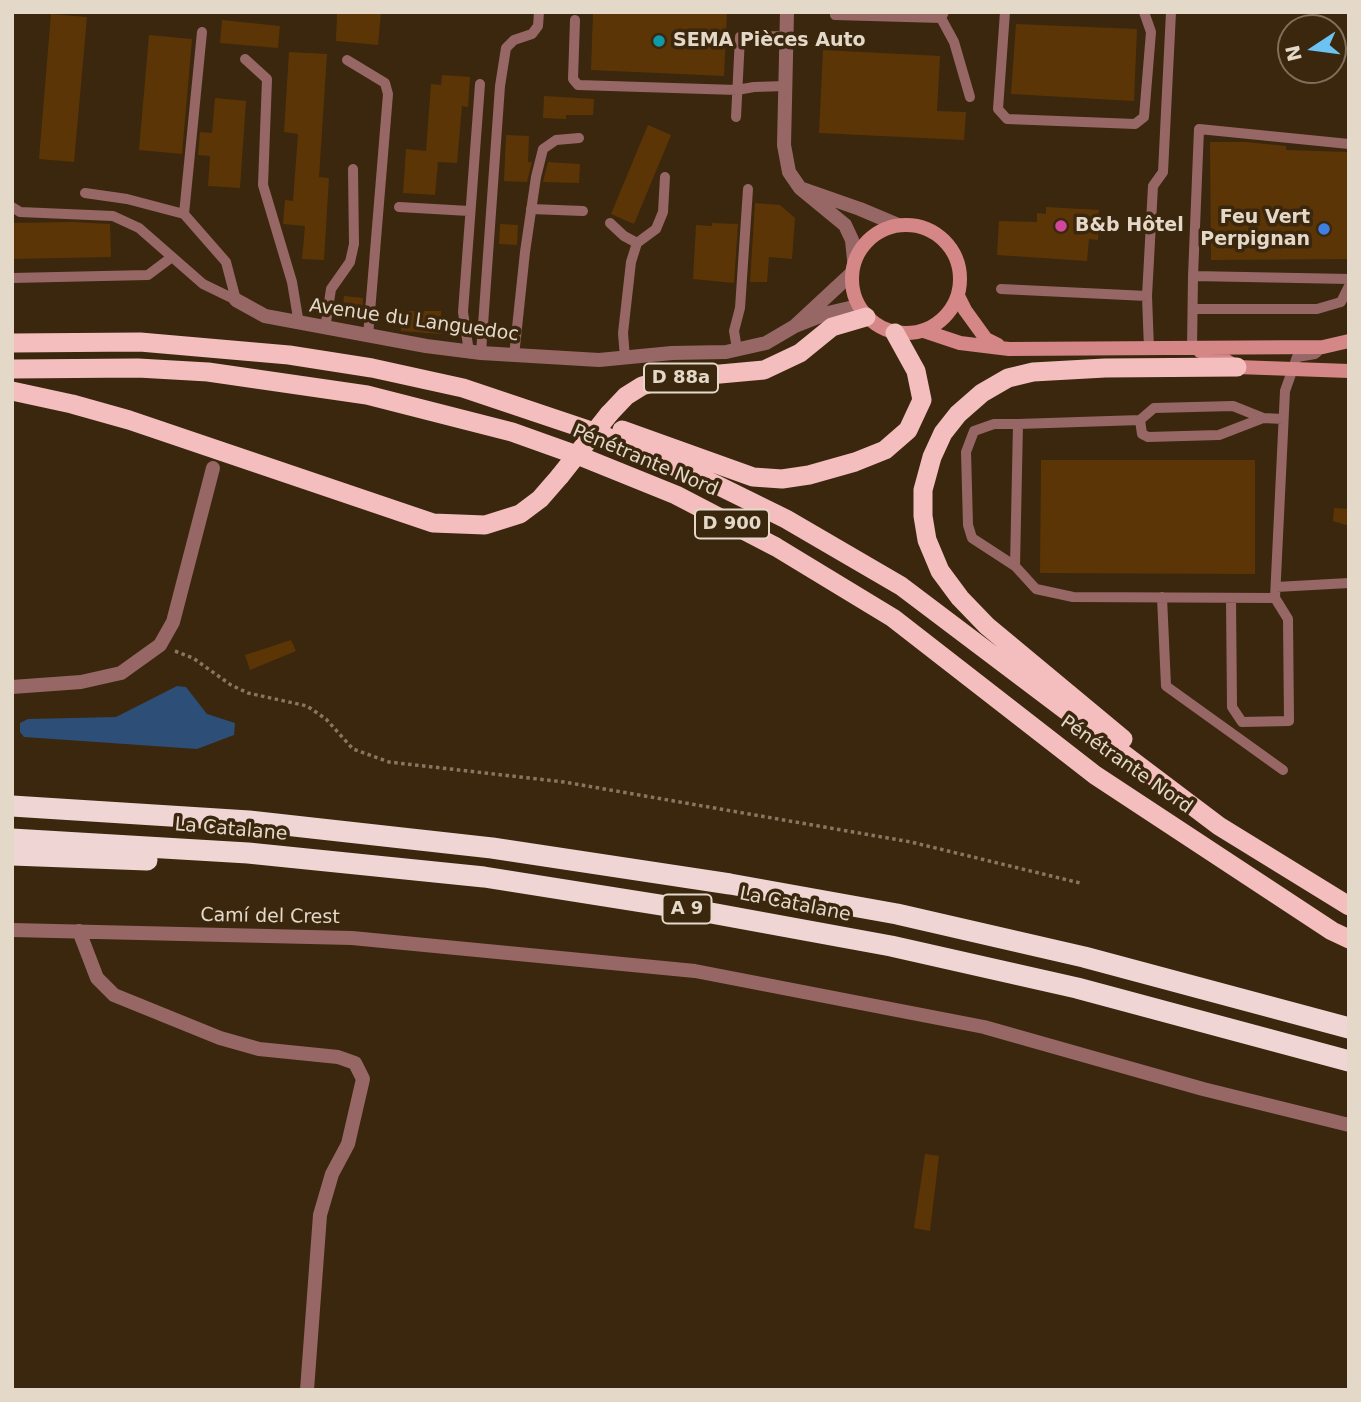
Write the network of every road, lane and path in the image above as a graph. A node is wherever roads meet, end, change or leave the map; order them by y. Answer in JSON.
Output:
{"nodes":[{"id":1,"x":539,"y":12,"type":"edge"},
{"id":2,"x":787,"y":12,"type":"edge"},
{"id":3,"x":1005,"y":12,"type":"edge"},
{"id":4,"x":1144,"y":12,"type":"edge"},
{"id":5,"x":1171,"y":12,"type":"edge"},
{"id":6,"x":835,"y":15,"type":"dead end"},
{"id":7,"x":942,"y":15,"type":"edge"},
{"id":8,"x":575,"y":20,"type":"dead end"},
{"id":9,"x":202,"y":32,"type":"dead end"},
{"id":10,"x":787,"y":36,"type":"junction"},
{"id":11,"x":245,"y":59,"type":"dead end"},
{"id":12,"x":347,"y":60,"type":"dead end"},
{"id":13,"x":480,"y":84,"type":"dead end"},
{"id":14,"x":785,"y":86,"type":"junction"},
{"id":15,"x":737,"y":90,"type":"junction"},
{"id":16,"x":970,"y":97,"type":"dead end"},
{"id":17,"x":736,"y":117,"type":"dead end"},
{"id":18,"x":579,"y":138,"type":"dead end"},
{"id":19,"x":1349,"y":144,"type":"edge"},
{"id":20,"x":354,"y":169,"type":"dead end"},
{"id":21,"x":664,"y":177,"type":"dead end"},
{"id":22,"x":800,"y":188,"type":"junction"},
{"id":23,"x":748,"y":189,"type":"dead end"},
{"id":24,"x":85,"y":193,"type":"dead end"},
{"id":25,"x":12,"y":207,"type":"edge"},
{"id":26,"x":399,"y":207,"type":"dead end"},
{"id":27,"x":531,"y":209,"type":"junction"},
{"id":28,"x":469,"y":211,"type":"junction"},
{"id":29,"x":583,"y":211,"type":"dead end"},
{"id":30,"x":184,"y":214,"type":"junction"},
{"id":31,"x":610,"y":223,"type":"dead end"},
{"id":32,"x":898,"y":225,"type":"junction"},
{"id":33,"x":637,"y":243,"type":"junction"},
{"id":34,"x":172,"y":257,"type":"junction"},
{"id":35,"x":853,"y":267,"type":"junction"},
{"id":36,"x":1193,"y":276,"type":"junction"},
{"id":37,"x":12,"y":278,"type":"edge"},
{"id":38,"x":1349,"y":279,"type":"edge"},
{"id":39,"x":1349,"y":286,"type":"edge"},
{"id":40,"x":1001,"y":289,"type":"dead end"},
{"id":41,"x":958,"y":296,"type":"junction"},
{"id":42,"x":1147,"y":296,"type":"junction"},
{"id":43,"x":236,"y":300,"type":"junction"},
{"id":44,"x":1193,"y":309,"type":"junction"},
{"id":45,"x":862,"y":311,"type":"junction"},
{"id":46,"x":299,"y":324,"type":"junction"},
{"id":47,"x":796,"y":326,"type":"junction"},
{"id":48,"x":325,"y":329,"type":"junction"},
{"id":49,"x":925,"y":331,"type":"junction"},
{"id":50,"x":895,"y":333,"type":"junction"},
{"id":51,"x":368,"y":336,"type":"junction"},
{"id":52,"x":1349,"y":341,"type":"edge"},
{"id":53,"x":12,"y":343,"type":"edge"},
{"id":54,"x":1323,"y":347,"type":"junction"},
{"id":55,"x":737,"y":349,"type":"junction"},
{"id":56,"x":1009,"y":349,"type":"junction"},
{"id":57,"x":1149,"y":349,"type":"junction"},
{"id":58,"x":1192,"y":349,"type":"junction"},
{"id":59,"x":475,"y":352,"type":"junction"},
{"id":60,"x":514,"y":356,"type":"junction"},
{"id":61,"x":625,"y":358,"type":"junction"},
{"id":62,"x":1237,"y":367,"type":"junction"},
{"id":63,"x":1292,"y":368,"type":"junction"},
{"id":64,"x":12,"y":369,"type":"edge"},
{"id":65,"x":1349,"y":371,"type":"edge"},
{"id":66,"x":463,"y":388,"type":"junction"},
{"id":67,"x":12,"y":391,"type":"edge"},
{"id":68,"x":1263,"y":418,"type":"junction"},
{"id":69,"x":1283,"y":419,"type":"junction"},
{"id":70,"x":1140,"y":420,"type":"junction"},
{"id":71,"x":1018,"y":424,"type":"junction"},
{"id":72,"x":214,"y":468,"type":"dead end"},
{"id":73,"x":1016,"y":566,"type":"junction"},
{"id":74,"x":1349,"y":583,"type":"edge"},
{"id":75,"x":1276,"y":593,"type":"junction"},
{"id":76,"x":1162,"y":597,"type":"junction"},
{"id":77,"x":1231,"y":598,"type":"junction"},
{"id":78,"x":193,"y":658,"type":"dead end"},
{"id":79,"x":12,"y":687,"type":"edge"},
{"id":80,"x":1283,"y":770,"type":"dead end"},
{"id":81,"x":12,"y":806,"type":"edge"},
{"id":82,"x":12,"y":839,"type":"edge"},
{"id":83,"x":12,"y":855,"type":"edge"},
{"id":84,"x":341,"y":863,"type":"junction"},
{"id":85,"x":1282,"y":867,"type":"junction"},
{"id":86,"x":1080,"y":883,"type":"dead end"},
{"id":87,"x":1349,"y":906,"type":"edge"},
{"id":88,"x":12,"y":930,"type":"edge"},
{"id":89,"x":79,"y":931,"type":"junction"},
{"id":90,"x":1349,"y":939,"type":"edge"},
{"id":91,"x":1349,"y":1028,"type":"edge"},
{"id":92,"x":1349,"y":1061,"type":"edge"},
{"id":93,"x":1349,"y":1125,"type":"edge"},
{"id":94,"x":307,"y":1390,"type":"edge"}],
"edges":[{"from":1,"to":59,"type":"lane"},
{"from":2,"to":10,"type":"street"},
{"from":3,"to":4,"type":"lane"},
{"from":5,"to":42,"type":"lane"},
{"from":6,"to":7,"type":"lane"},
{"from":7,"to":16,"type":"lane"},
{"from":8,"to":15,"type":"lane"},
{"from":9,"to":30,"type":"lane"},
{"from":10,"to":14,"type":"street"},
{"from":10,"to":15,"type":"lane"},
{"from":11,"to":46,"type":"lane"},
{"from":12,"to":51,"type":"lane"},
{"from":13,"to":28,"type":"lane"},
{"from":14,"to":15,"type":"lane"},
{"from":14,"to":22,"type":"street"},
{"from":15,"to":17,"type":"lane"},
{"from":18,"to":27,"type":"lane"},
{"from":19,"to":36,"type":"lane"},
{"from":20,"to":48,"type":"lane"},
{"from":21,"to":33,"type":"lane"},
{"from":22,"to":32,"type":"street"},
{"from":22,"to":35,"type":"street"},
{"from":23,"to":55,"type":"lane"},
{"from":24,"to":30,"type":"lane"},
{"from":25,"to":34,"type":"lane"},
{"from":26,"to":28,"type":"lane"},
{"from":27,"to":29,"type":"lane"},
{"from":27,"to":60,"type":"lane"},
{"from":28,"to":59,"type":"lane"},
{"from":30,"to":43,"type":"lane"},
{"from":31,"to":33,"type":"lane"},
{"from":32,"to":35,"type":"main road"},
{"from":32,"to":41,"type":"main road"},
{"from":33,"to":61,"type":"lane"},
{"from":34,"to":37,"type":"lane"},
{"from":34,"to":43,"type":"lane"},
{"from":35,"to":45,"type":"main road"},
{"from":35,"to":47,"type":"street","name":"Avenue du Languedoc"},
{"from":36,"to":38,"type":"lane"},
{"from":36,"to":44,"type":"lane"},
{"from":39,"to":44,"type":"lane"},
{"from":40,"to":42,"type":"lane"},
{"from":41,"to":49,"type":"main road"},
{"from":41,"to":56,"type":"main road"},
{"from":42,"to":57,"type":"lane"},
{"from":43,"to":46,"type":"street","name":"Avenue du Languedoc"},
{"from":44,"to":58,"type":"lane"},
{"from":45,"to":47,"type":"street","name":"Avenue du Languedoc"},
{"from":45,"to":50,"type":"main road"},
{"from":45,"to":67,"type":"highway","number":"D 88a","bridge":true},
{"from":46,"to":48,"type":"street","name":"Avenue du Languedoc"},
{"from":47,"to":55,"type":"street","name":"Avenue du Languedoc"},
{"from":48,"to":51,"type":"street","name":"Avenue du Languedoc"},
{"from":49,"to":50,"type":"main road"},
{"from":49,"to":56,"type":"main road"},
{"from":50,"to":66,"type":"highway"},
{"from":51,"to":59,"type":"street","name":"Avenue du Languedoc"},
{"from":52,"to":54,"type":"main road"},
{"from":53,"to":66,"type":"highway","name":"Pénétrante Nord","number":"D 900"},
{"from":54,"to":58,"type":"main road"},
{"from":54,"to":63,"type":"lane"},
{"from":55,"to":61,"type":"street","name":"Avenue du Languedoc"},
{"from":56,"to":57,"type":"main road"},
{"from":57,"to":58,"type":"main road"},
{"from":58,"to":62,"type":"main road"},
{"from":59,"to":60,"type":"street","name":"Avenue du Languedoc"},
{"from":60,"to":61,"type":"street","name":"Avenue du Languedoc"},
{"from":62,"to":63,"type":"main road"},
{"from":62,"to":85,"type":"highway"},
{"from":63,"to":65,"type":"main road"},
{"from":63,"to":69,"type":"lane"},
{"from":64,"to":90,"type":"highway","name":"Pénétrante Nord","number":"D 900"},
{"from":66,"to":85,"type":"highway","name":"Pénétrante Nord","number":"D 900"},
{"from":68,"to":69,"type":"lane"},
{"from":68,"to":70,"type":"lane"},
{"from":68,"to":70,"type":"lane"},
{"from":69,"to":75,"type":"lane"},
{"from":70,"to":71,"type":"lane"},
{"from":71,"to":73,"type":"lane"},
{"from":71,"to":73,"type":"lane"},
{"from":72,"to":79,"type":"street"},
{"from":73,"to":76,"type":"lane"},
{"from":74,"to":75,"type":"lane"},
{"from":75,"to":77,"type":"lane"},
{"from":75,"to":77,"type":"lane"},
{"from":76,"to":77,"type":"lane"},
{"from":76,"to":80,"type":"lane"},
{"from":78,"to":86,"type":"path"},
{"from":81,"to":91,"type":"highway","name":"La Catalane","number":"A 9"},
{"from":82,"to":84,"type":"highway","name":"La Catalane","number":"A 9"},
{"from":83,"to":84,"type":"highway"},
{"from":84,"to":92,"type":"highway","name":"La Catalane","number":"A 9"},
{"from":85,"to":87,"type":"highway","name":"Pénétrante Nord","number":"D 900"},
{"from":88,"to":89,"type":"street","name":"Camí del Crest"},
{"from":89,"to":93,"type":"street","name":"Camí del Crest"},
{"from":89,"to":94,"type":"street"}]}
